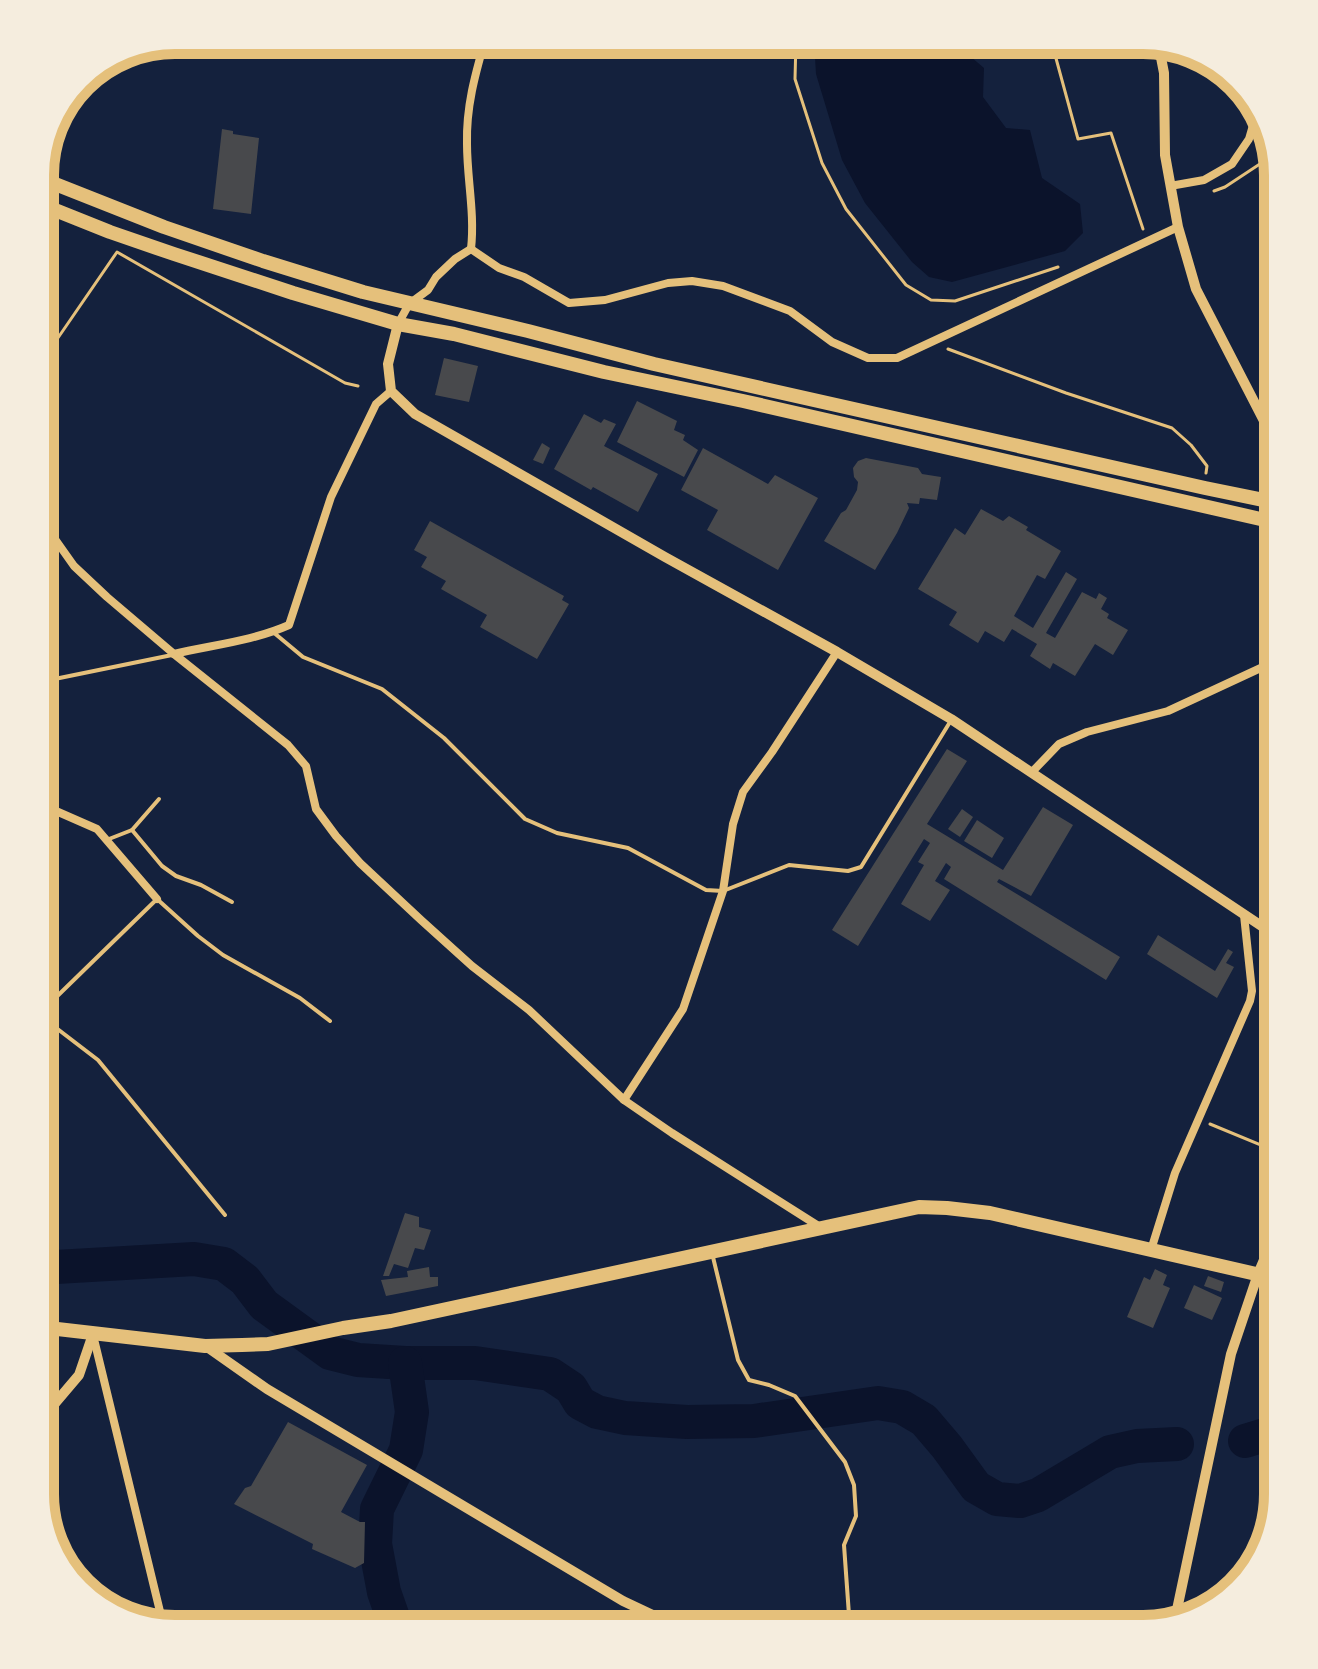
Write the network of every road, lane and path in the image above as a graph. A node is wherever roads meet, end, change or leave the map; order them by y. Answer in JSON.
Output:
{"nodes":[{"id":1,"x":481,"y":54,"type":"edge"},
{"id":2,"x":796,"y":54,"type":"edge"},
{"id":3,"x":1055,"y":54,"type":"edge"},
{"id":4,"x":1161,"y":56,"type":"edge"},
{"id":5,"x":1253,"y":125,"type":"edge"},
{"id":6,"x":1263,"y":162,"type":"edge"},
{"id":7,"x":1247,"y":174,"type":"dead end"},
{"id":8,"x":54,"y":184,"type":"edge"},
{"id":9,"x":1170,"y":186,"type":"junction"},
{"id":10,"x":54,"y":210,"type":"edge"},
{"id":11,"x":1178,"y":227,"type":"junction"},
{"id":12,"x":1146,"y":236,"type":"dead end"},
{"id":13,"x":471,"y":249,"type":"junction"},
{"id":14,"x":1057,"y":267,"type":"dead end"},
{"id":15,"x":409,"y":304,"type":"junction"},
{"id":16,"x":398,"y":324,"type":"junction"},
{"id":17,"x":931,"y":343,"type":"junction"},
{"id":18,"x":54,"y":344,"type":"edge"},
{"id":19,"x":358,"y":386,"type":"dead end"},
{"id":20,"x":391,"y":391,"type":"junction"},
{"id":21,"x":1264,"y":421,"type":"edge"},
{"id":22,"x":1205,"y":488,"type":"junction"},
{"id":23,"x":1264,"y":500,"type":"edge"},
{"id":24,"x":1264,"y":520,"type":"edge"},
{"id":25,"x":54,"y":538,"type":"edge"},
{"id":26,"x":273,"y":632,"type":"junction"},
{"id":27,"x":837,"y":652,"type":"junction"},
{"id":28,"x":174,"y":654,"type":"junction"},
{"id":29,"x":1264,"y":666,"type":"edge"},
{"id":30,"x":54,"y":679,"type":"edge"},
{"id":31,"x":951,"y":719,"type":"junction"},
{"id":32,"x":1032,"y":772,"type":"junction"},
{"id":33,"x":159,"y":799,"type":"dead end"},
{"id":34,"x":54,"y":810,"type":"edge"},
{"id":35,"x":132,"y":830,"type":"junction"},
{"id":36,"x":106,"y":840,"type":"junction"},
{"id":37,"x":723,"y":891,"type":"junction"},
{"id":38,"x":157,"y":899,"type":"junction"},
{"id":39,"x":232,"y":902,"type":"dead end"},
{"id":40,"x":1244,"y":915,"type":"junction"},
{"id":41,"x":1264,"y":928,"type":"edge"},
{"id":42,"x":54,"y":999,"type":"edge"},
{"id":43,"x":330,"y":1021,"type":"dead end"},
{"id":44,"x":54,"y":1026,"type":"edge"},
{"id":45,"x":624,"y":1100,"type":"junction"},
{"id":46,"x":1199,"y":1120,"type":"junction"},
{"id":47,"x":1264,"y":1146,"type":"edge"},
{"id":48,"x":225,"y":1215,"type":"dead end"},
{"id":49,"x":821,"y":1227,"type":"junction"},
{"id":50,"x":1151,"y":1250,"type":"junction"},
{"id":51,"x":711,"y":1251,"type":"junction"},
{"id":52,"x":1264,"y":1260,"type":"edge"},
{"id":53,"x":1258,"y":1274,"type":"junction"},
{"id":54,"x":1264,"y":1276,"type":"edge"},
{"id":55,"x":54,"y":1329,"type":"edge"},
{"id":56,"x":93,"y":1334,"type":"junction"},
{"id":57,"x":205,"y":1346,"type":"junction"},
{"id":58,"x":54,"y":1404,"type":"edge"},
{"id":59,"x":1177,"y":1610,"type":"edge"},
{"id":60,"x":161,"y":1614,"type":"edge"},
{"id":61,"x":653,"y":1615,"type":"edge"},
{"id":62,"x":849,"y":1615,"type":"edge"}],
"edges":[{"from":1,"to":13,"type":"street"},
{"from":2,"to":14,"type":"path"},
{"from":3,"to":12,"type":"path"},
{"from":4,"to":9,"type":"street"},
{"from":5,"to":9,"type":"street"},
{"from":6,"to":7,"type":"path"},
{"from":8,"to":15,"type":"highway"},
{"from":9,"to":11,"type":"street"},
{"from":10,"to":16,"type":"highway"},
{"from":11,"to":17,"type":"street"},
{"from":11,"to":21,"type":"street"},
{"from":13,"to":15,"type":"street"},
{"from":13,"to":17,"type":"street"},
{"from":15,"to":16,"type":"street"},
{"from":15,"to":22,"type":"highway"},
{"from":16,"to":20,"type":"street"},
{"from":16,"to":24,"type":"highway"},
{"from":17,"to":22,"type":"path"},
{"from":18,"to":19,"type":"path"},
{"from":20,"to":26,"type":"street"},
{"from":20,"to":27,"type":"street"},
{"from":22,"to":23,"type":"highway"},
{"from":25,"to":28,"type":"street"},
{"from":26,"to":28,"type":"street"},
{"from":26,"to":37,"type":"lane"},
{"from":27,"to":31,"type":"street"},
{"from":27,"to":37,"type":"street"},
{"from":28,"to":30,"type":"lane"},
{"from":28,"to":45,"type":"street"},
{"from":29,"to":32,"type":"street"},
{"from":31,"to":32,"type":"street"},
{"from":31,"to":37,"type":"lane"},
{"from":32,"to":40,"type":"street"},
{"from":33,"to":35,"type":"lane"},
{"from":34,"to":36,"type":"street"},
{"from":35,"to":36,"type":"lane"},
{"from":35,"to":39,"type":"lane"},
{"from":36,"to":38,"type":"street"},
{"from":37,"to":45,"type":"street"},
{"from":38,"to":42,"type":"lane"},
{"from":38,"to":43,"type":"lane"},
{"from":40,"to":41,"type":"street"},
{"from":40,"to":46,"type":"street"},
{"from":44,"to":48,"type":"lane"},
{"from":45,"to":49,"type":"street"},
{"from":46,"to":47,"type":"path"},
{"from":46,"to":50,"type":"street"},
{"from":49,"to":50,"type":"highway"},
{"from":49,"to":51,"type":"highway"},
{"from":50,"to":53,"type":"highway"},
{"from":51,"to":57,"type":"highway"},
{"from":51,"to":62,"type":"lane"},
{"from":52,"to":53,"type":"street"},
{"from":53,"to":54,"type":"highway"},
{"from":53,"to":59,"type":"street"},
{"from":55,"to":56,"type":"highway"},
{"from":56,"to":57,"type":"highway"},
{"from":56,"to":58,"type":"street"},
{"from":56,"to":60,"type":"street"},
{"from":57,"to":61,"type":"street"}]}
